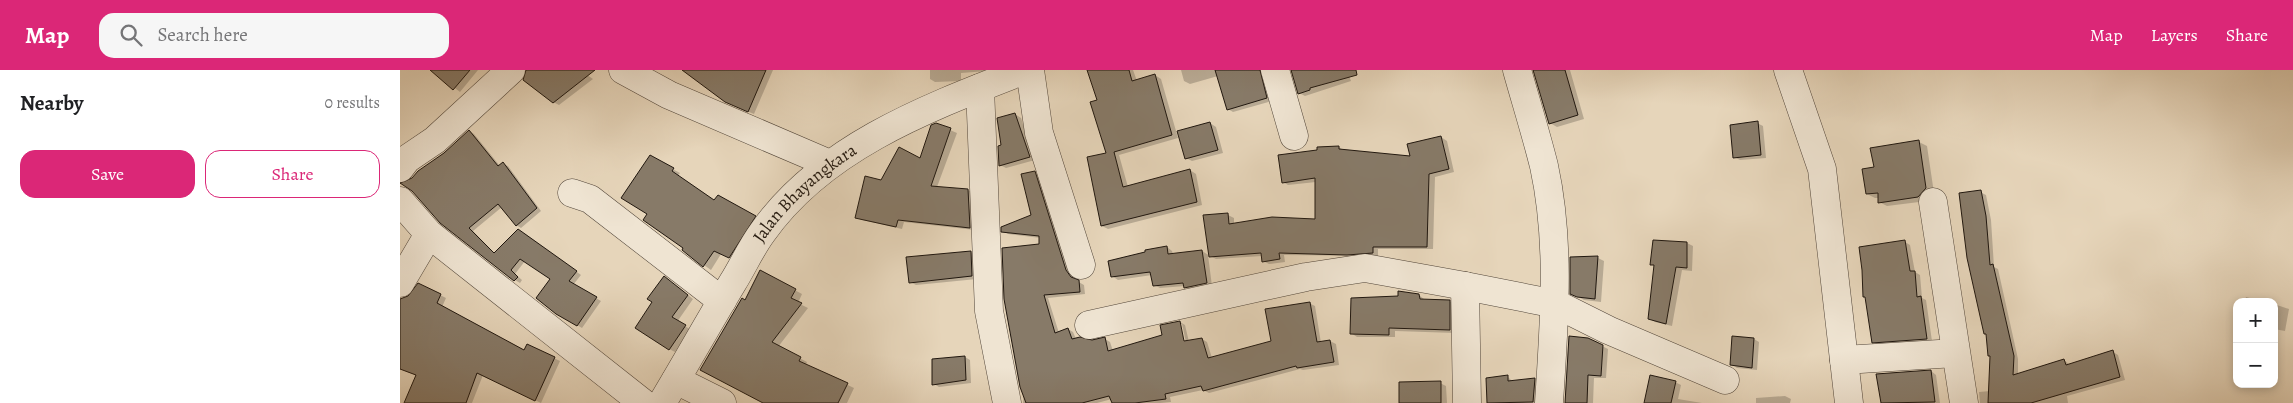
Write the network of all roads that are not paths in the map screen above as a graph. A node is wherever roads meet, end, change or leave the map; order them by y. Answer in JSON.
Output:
{"nodes":[{"id":1,"x":511,"y":70,"type":"edge"},
{"id":2,"x":623,"y":70,"type":"edge"},
{"id":3,"x":1025,"y":70,"type":"edge"},
{"id":4,"x":1030,"y":70,"type":"edge"},
{"id":5,"x":1275,"y":70,"type":"edge"},
{"id":6,"x":1517,"y":70,"type":"edge"},
{"id":7,"x":1788,"y":70,"type":"edge"},
{"id":8,"x":980,"y":88,"type":"junction"},
{"id":9,"x":1294,"y":136,"type":"dead end"},
{"id":10,"x":830,"y":164,"type":"junction"},
{"id":11,"x":400,"y":168,"type":"edge"},
{"id":12,"x":572,"y":193,"type":"dead end"},
{"id":13,"x":400,"y":201,"type":"edge"},
{"id":14,"x":1932,"y":202,"type":"dead end"},
{"id":15,"x":428,"y":234,"type":"junction"},
{"id":16,"x":1081,"y":265,"type":"dead end"},
{"id":17,"x":400,"y":282,"type":"edge"},
{"id":18,"x":1465,"y":286,"type":"junction"},
{"id":19,"x":722,"y":301,"type":"junction"},
{"id":20,"x":1556,"y":304,"type":"junction"},
{"id":21,"x":1089,"y":325,"type":"dead end"},
{"id":22,"x":1955,"y":353,"type":"junction"},
{"id":23,"x":1844,"y":360,"type":"junction"},
{"id":24,"x":676,"y":380,"type":"junction"},
{"id":25,"x":1725,"y":380,"type":"dead end"},
{"id":26,"x":643,"y":403,"type":"edge"},
{"id":27,"x":662,"y":403,"type":"edge"},
{"id":28,"x":722,"y":403,"type":"edge"},
{"id":29,"x":1007,"y":403,"type":"edge"},
{"id":30,"x":1467,"y":403,"type":"edge"},
{"id":31,"x":1550,"y":403,"type":"edge"},
{"id":32,"x":1849,"y":403,"type":"edge"},
{"id":33,"x":1964,"y":403,"type":"edge"}],
"edges":[{"from":1,"to":11,"type":"street"},
{"from":2,"to":10,"type":"street"},
{"from":3,"to":8,"type":"street","name":"Jalan Bhayangkara"},
{"from":4,"to":16,"type":"street"},
{"from":5,"to":9,"type":"street"},
{"from":6,"to":20,"type":"street"},
{"from":7,"to":23,"type":"street"},
{"from":8,"to":10,"type":"street","name":"Jalan Bhayangkara"},
{"from":8,"to":29,"type":"street"},
{"from":10,"to":19,"type":"street","name":"Jalan Bhayangkara"},
{"from":12,"to":19,"type":"street"},
{"from":13,"to":15,"type":"street"},
{"from":14,"to":22,"type":"street"},
{"from":15,"to":17,"type":"street"},
{"from":15,"to":26,"type":"street"},
{"from":18,"to":20,"type":"street"},
{"from":18,"to":21,"type":"street"},
{"from":18,"to":30,"type":"street"},
{"from":19,"to":24,"type":"street","name":"Jalan Bhayangkara"},
{"from":20,"to":25,"type":"street"},
{"from":20,"to":31,"type":"street"},
{"from":22,"to":23,"type":"street"},
{"from":22,"to":33,"type":"street"},
{"from":23,"to":32,"type":"street"},
{"from":24,"to":27,"type":"street","name":"Jalan Bhayangkara"},
{"from":24,"to":28,"type":"street"}]}
